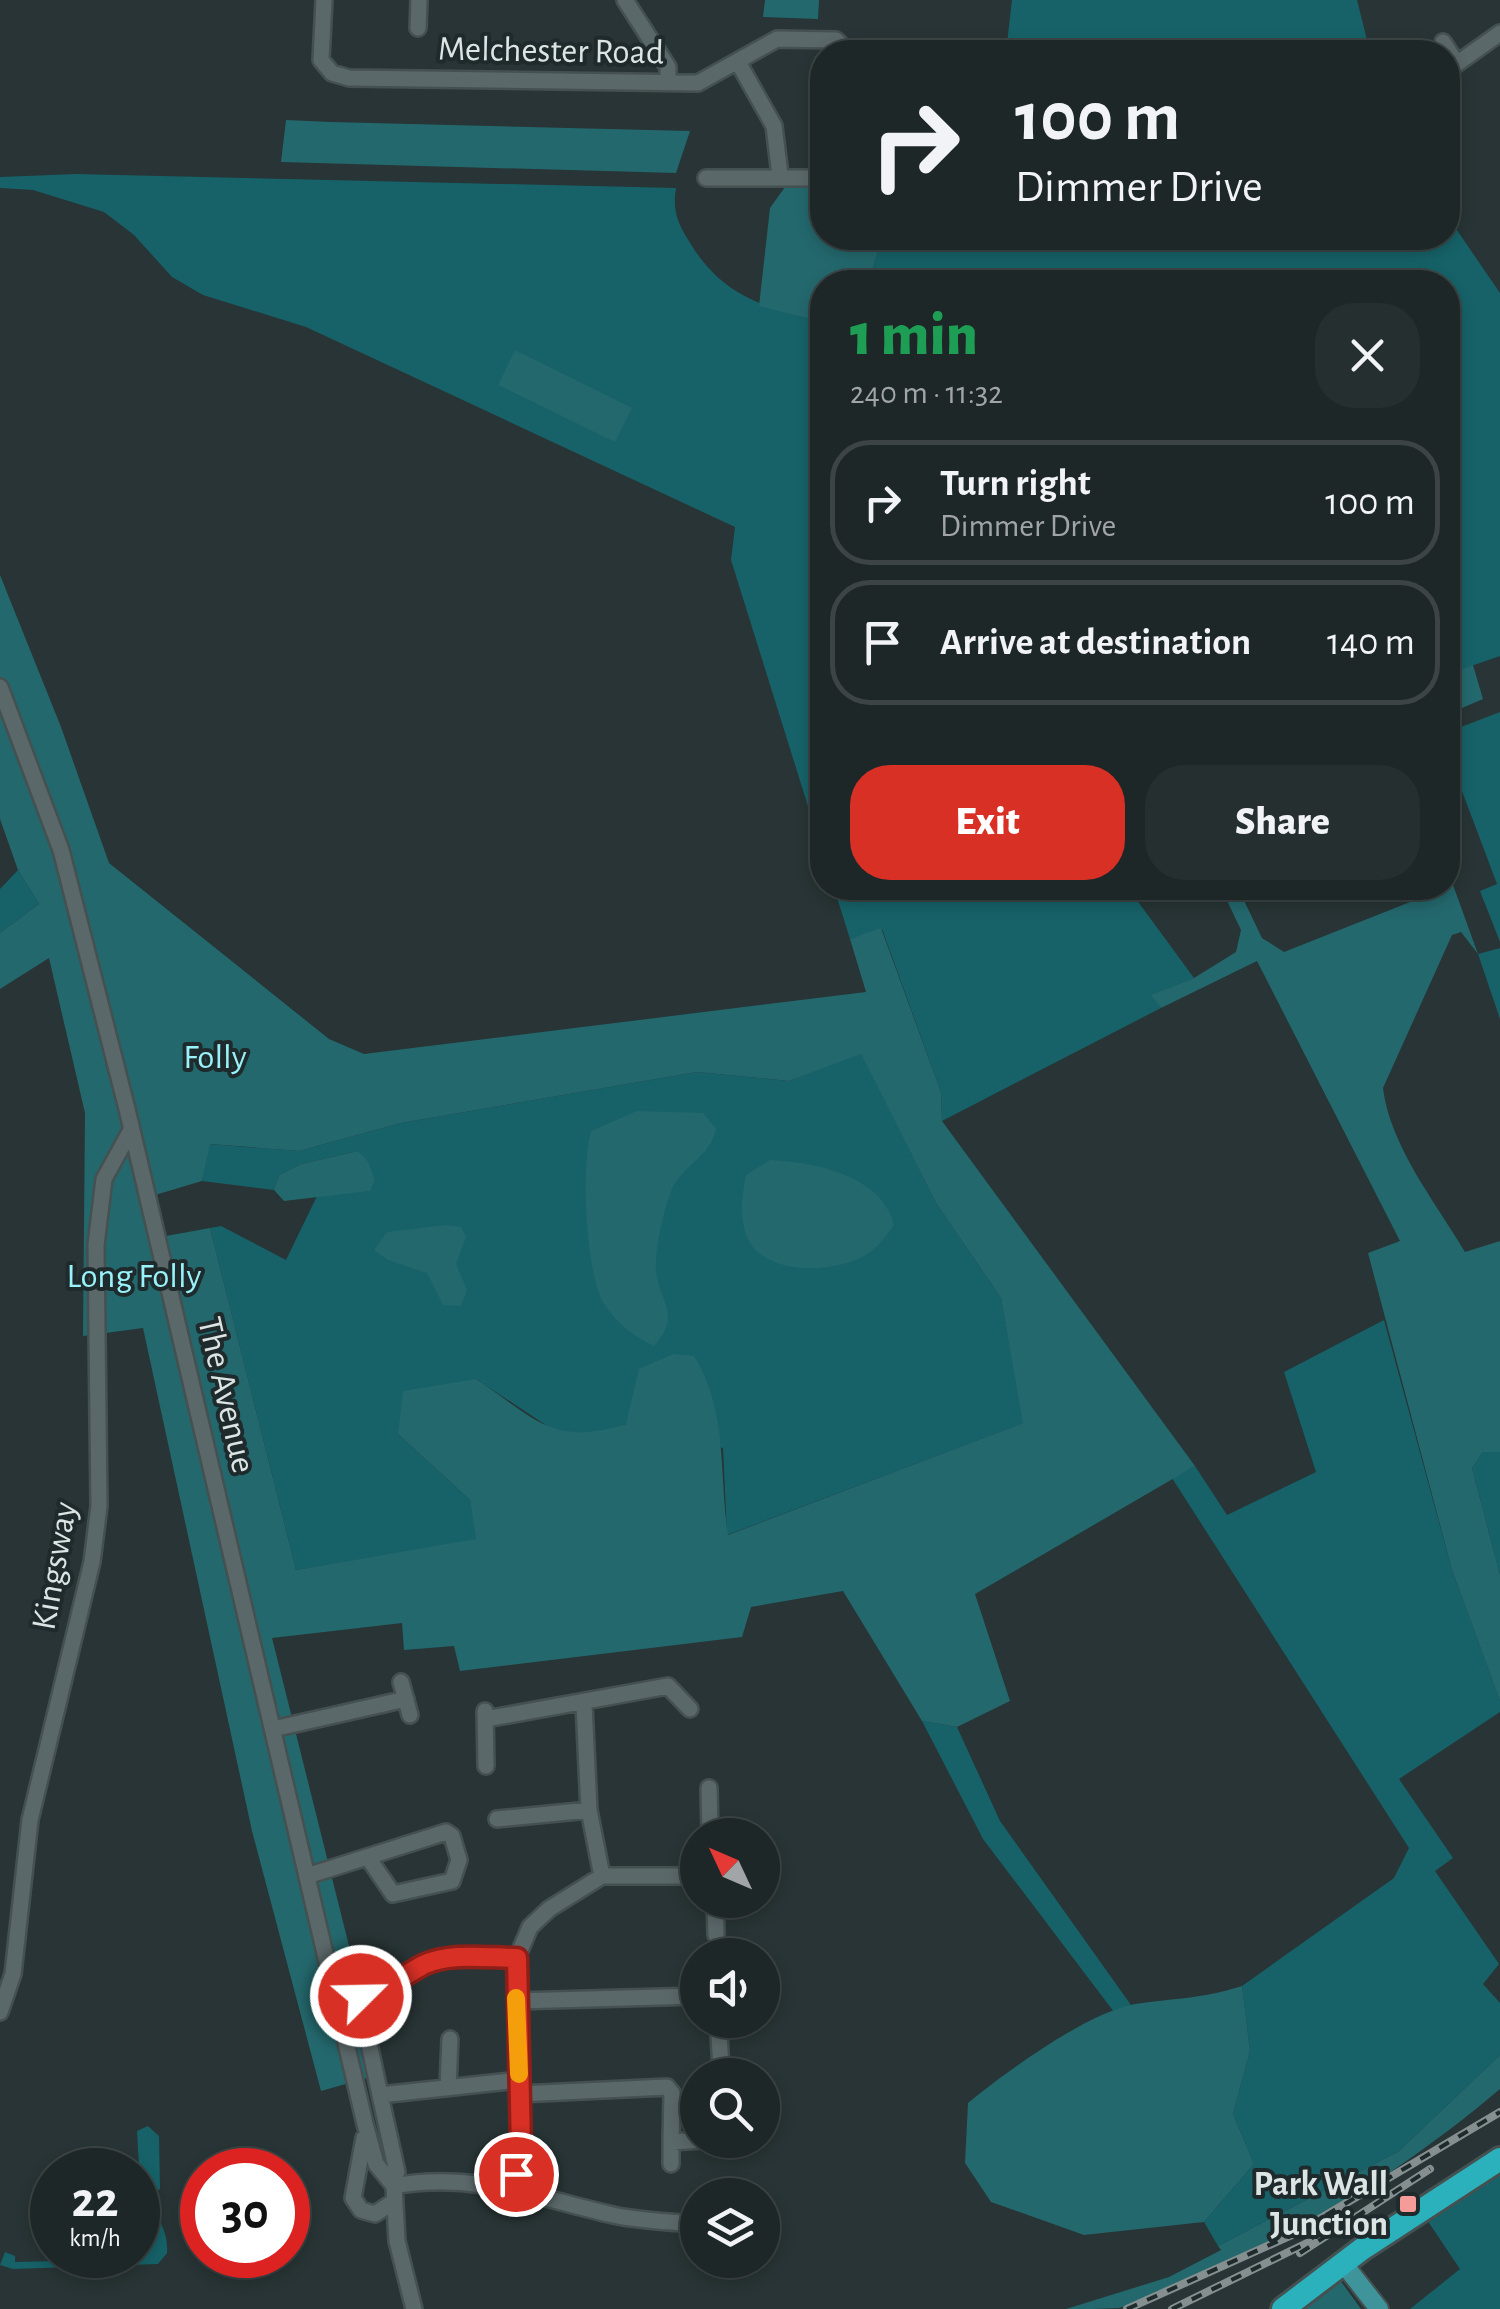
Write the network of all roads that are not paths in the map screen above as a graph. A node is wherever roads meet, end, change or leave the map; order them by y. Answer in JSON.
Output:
{"nodes":[{"id":1,"x":324,"y":0,"type":"edge"},
{"id":2,"x":419,"y":0,"type":"edge"},
{"id":3,"x":625,"y":0,"type":"edge"},
{"id":4,"x":418,"y":28,"type":"dead end"},
{"id":5,"x":1500,"y":32,"type":"edge"},
{"id":6,"x":810,"y":43,"type":"edge"},
{"id":7,"x":1460,"y":60,"type":"edge"},
{"id":8,"x":738,"y":62,"type":"junction"},
{"id":9,"x":668,"y":82,"type":"junction"},
{"id":10,"x":780,"y":175,"type":"junction"},
{"id":11,"x":810,"y":177,"type":"edge"},
{"id":12,"x":706,"y":178,"type":"dead end"},
{"id":13,"x":0,"y":687,"type":"edge"},
{"id":14,"x":131,"y":1130,"type":"junction"},
{"id":15,"x":666,"y":1668,"type":"dead end"},
{"id":16,"x":401,"y":1682,"type":"dead end"},
{"id":17,"x":668,"y":1686,"type":"junction"},
{"id":18,"x":584,"y":1704,"type":"junction"},
{"id":19,"x":690,"y":1709,"type":"dead end"},
{"id":20,"x":274,"y":1729,"type":"junction"},
{"id":21,"x":486,"y":1766,"type":"dead end"},
{"id":22,"x":709,"y":1788,"type":"dead end"},
{"id":23,"x":589,"y":1810,"type":"junction"},
{"id":24,"x":497,"y":1818,"type":"dead end"},
{"id":25,"x":710,"y":1818,"type":"edge"},
{"id":26,"x":369,"y":1859,"type":"junction"},
{"id":27,"x":310,"y":1875,"type":"junction"},
{"id":28,"x":602,"y":1876,"type":"junction"},
{"id":29,"x":680,"y":1876,"type":"edge"},
{"id":30,"x":517,"y":1958,"type":"junction"},
{"id":31,"x":680,"y":1997,"type":"edge"},
{"id":32,"x":340,"y":2002,"type":"junction"},
{"id":33,"x":516,"y":2002,"type":"junction"},
{"id":34,"x":0,"y":2012,"type":"edge"},
{"id":35,"x":365,"y":2025,"type":"dead end"},
{"id":36,"x":450,"y":2038,"type":"dead end"},
{"id":37,"x":448,"y":2087,"type":"junction"},
{"id":38,"x":520,"y":2087,"type":"junction"},
{"id":39,"x":380,"y":2095,"type":"junction"},
{"id":40,"x":365,"y":2124,"type":"junction"},
{"id":41,"x":680,"y":2141,"type":"edge"},
{"id":42,"x":671,"y":2142,"type":"junction"},
{"id":43,"x":1500,"y":2159,"type":"edge"},
{"id":44,"x":671,"y":2164,"type":"dead end"},
{"id":45,"x":356,"y":2182,"type":"junction"},
{"id":46,"x":391,"y":2183,"type":"junction"},
{"id":47,"x":509,"y":2186,"type":"junction"},
{"id":48,"x":374,"y":2214,"type":"junction"},
{"id":49,"x":680,"y":2222,"type":"edge"},
{"id":50,"x":397,"y":2241,"type":"junction"},
{"id":51,"x":1343,"y":2263,"type":"junction"},
{"id":52,"x":414,"y":2309,"type":"edge"},
{"id":53,"x":1283,"y":2309,"type":"edge"},
{"id":54,"x":1379,"y":2309,"type":"edge"}],
"edges":[{"from":1,"to":9,"type":"street","name":"Melchester Road"},
{"from":2,"to":4,"type":"street"},
{"from":3,"to":9,"type":"street"},
{"from":5,"to":7,"type":"street"},
{"from":6,"to":8,"type":"street","name":"Melchester Road"},
{"from":8,"to":9,"type":"street","name":"Melchester Road"},
{"from":8,"to":10,"type":"street"},
{"from":10,"to":11,"type":"street"},
{"from":10,"to":12,"type":"street"},
{"from":13,"to":14,"type":"street","name":"The Avenue"},
{"from":14,"to":20,"type":"street","name":"The Avenue"},
{"from":14,"to":34,"type":"street","name":"Kingsway"},
{"from":15,"to":17,"type":"street"},
{"from":16,"to":20,"type":"street"},
{"from":17,"to":18,"type":"street"},
{"from":17,"to":19,"type":"street"},
{"from":18,"to":21,"type":"street"},
{"from":18,"to":23,"type":"street"},
{"from":20,"to":27,"type":"street","name":"The Avenue"},
{"from":22,"to":25,"type":"street"},
{"from":23,"to":24,"type":"street"},
{"from":23,"to":28,"type":"street"},
{"from":26,"to":26,"type":"street"},
{"from":26,"to":27,"type":"street"},
{"from":27,"to":32,"type":"street","name":"The Avenue"},
{"from":28,"to":29,"type":"street"},
{"from":28,"to":30,"type":"street"},
{"from":30,"to":32,"type":"street"},
{"from":30,"to":33,"type":"street"},
{"from":31,"to":33,"type":"street"},
{"from":32,"to":40,"type":"street","name":"The Avenue"},
{"from":33,"to":38,"type":"street"},
{"from":35,"to":39,"type":"street"},
{"from":36,"to":37,"type":"street"},
{"from":37,"to":38,"type":"street"},
{"from":37,"to":39,"type":"street"},
{"from":38,"to":42,"type":"street"},
{"from":38,"to":47,"type":"street"},
{"from":39,"to":46,"type":"street"},
{"from":40,"to":45,"type":"street","name":"The Avenue"},
{"from":40,"to":46,"type":"street","name":"The Avenue"},
{"from":41,"to":42,"type":"street"},
{"from":42,"to":44,"type":"street"},
{"from":43,"to":51,"type":"highway"},
{"from":45,"to":46,"type":"street"},
{"from":45,"to":48,"type":"street","name":"The Avenue"},
{"from":46,"to":47,"type":"street"},
{"from":46,"to":48,"type":"street"},
{"from":46,"to":50,"type":"street","name":"The Avenue"},
{"from":47,"to":49,"type":"street"},
{"from":48,"to":50,"type":"street","name":"The Avenue"},
{"from":50,"to":52,"type":"street","name":"The Avenue"},
{"from":51,"to":53,"type":"highway"},
{"from":51,"to":54,"type":"main road"}]}
